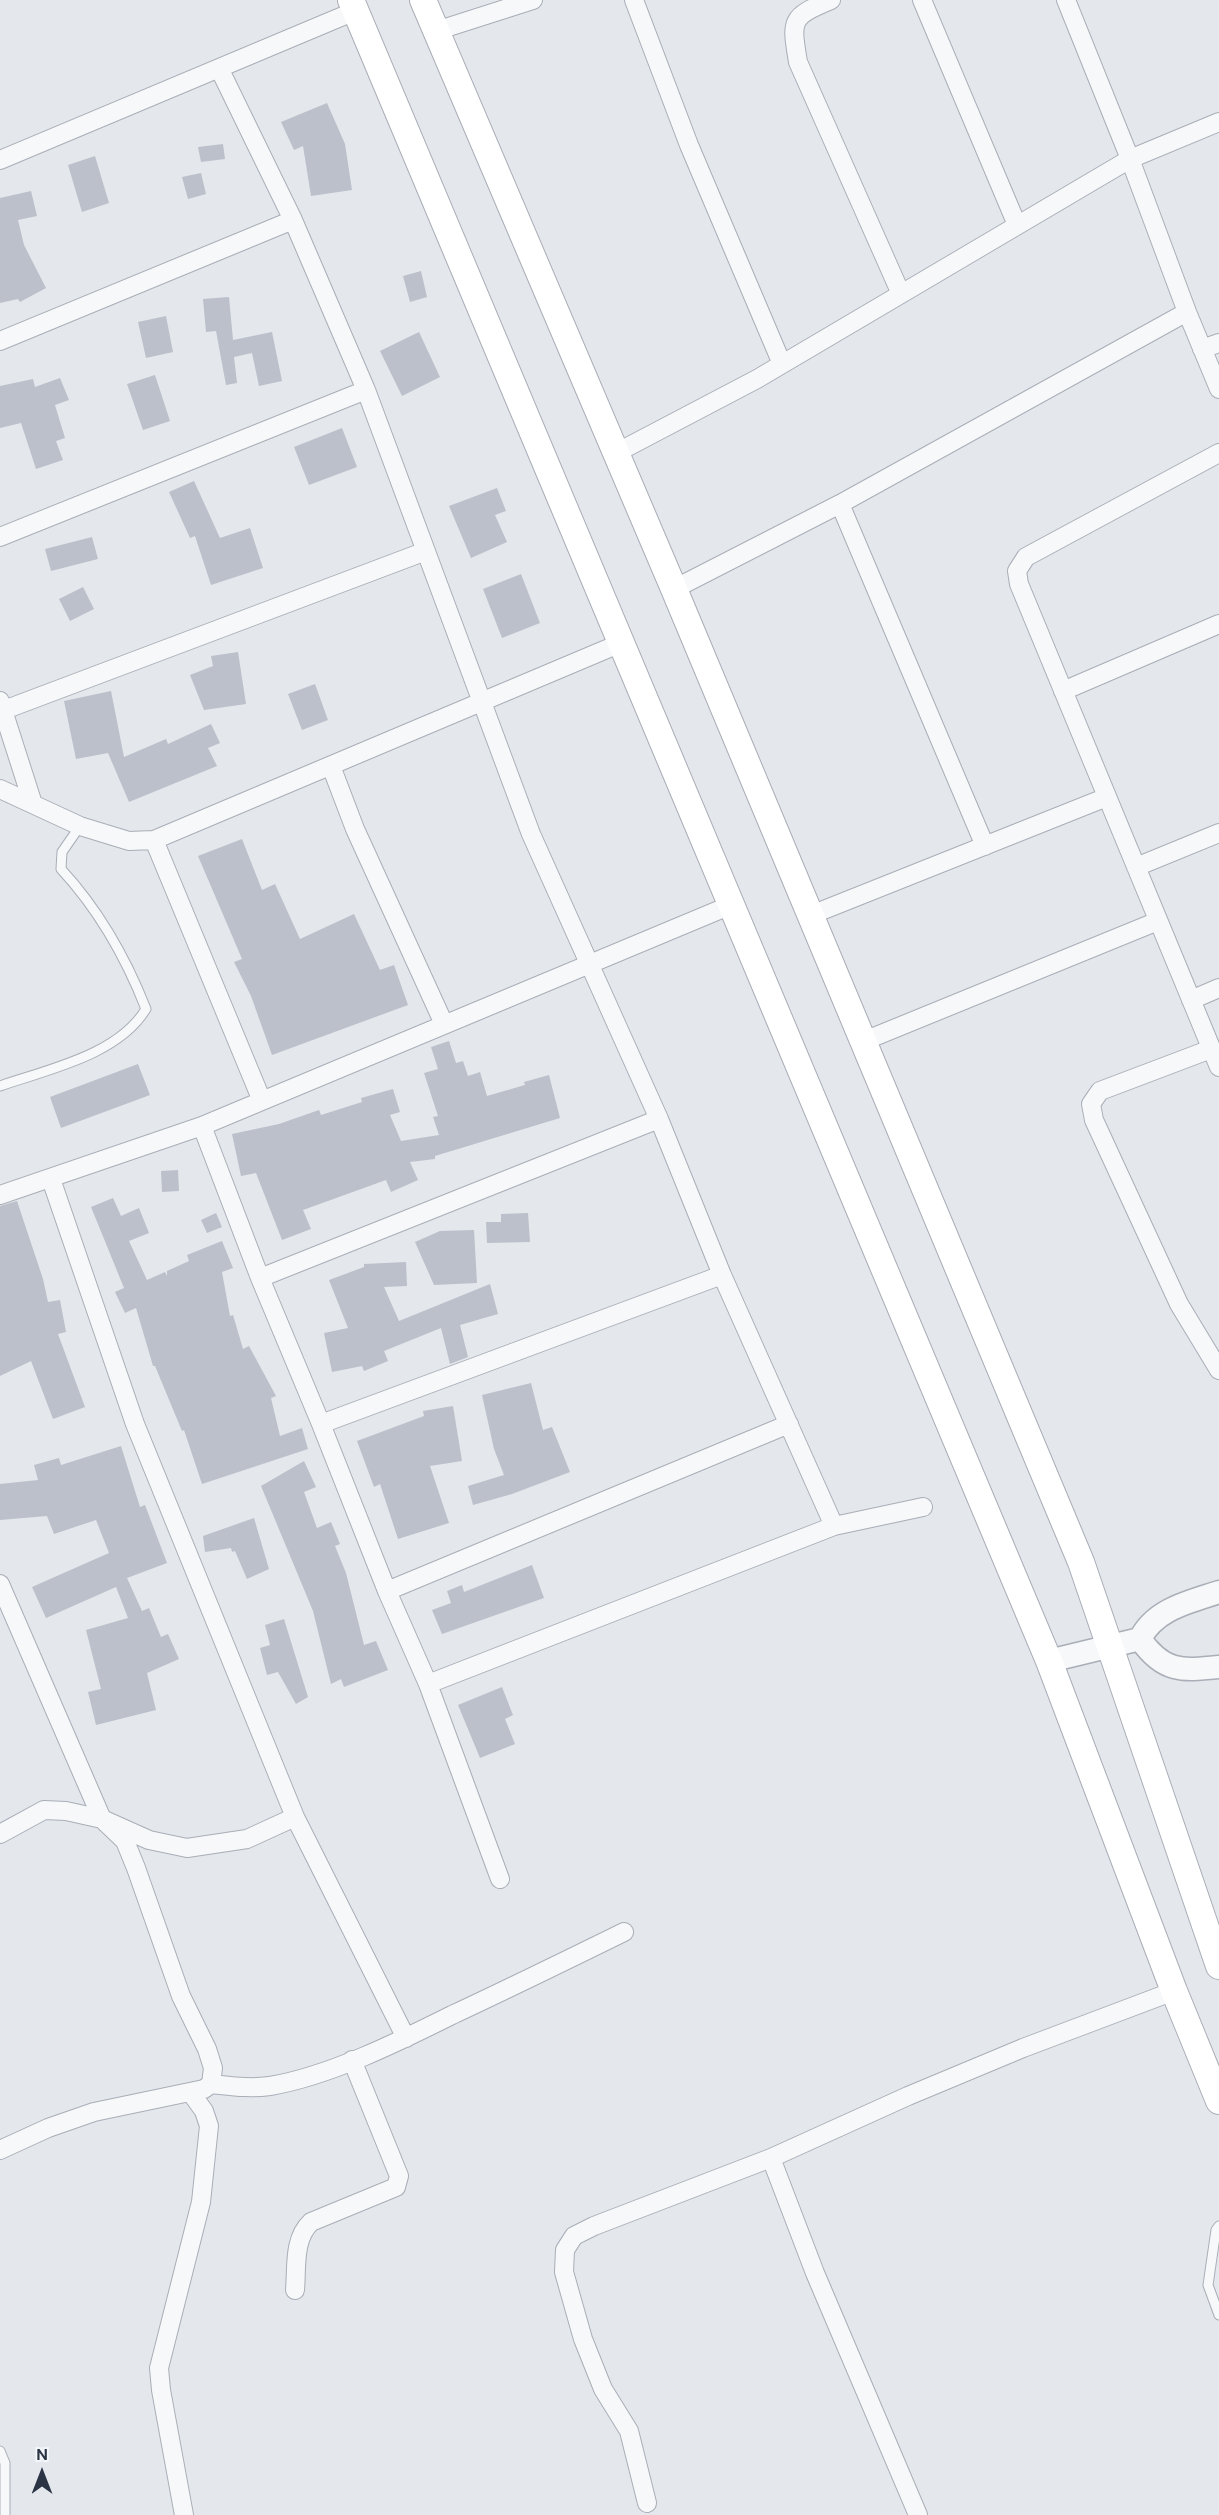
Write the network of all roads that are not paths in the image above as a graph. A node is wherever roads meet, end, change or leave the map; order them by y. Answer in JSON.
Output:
{"nodes":[{"id":1,"x":423,"y":0,"type":"edge"},
{"id":2,"x":533,"y":0,"type":"edge"},
{"id":3,"x":634,"y":0,"type":"edge"},
{"id":4,"x":831,"y":0,"type":"edge"},
{"id":5,"x":922,"y":0,"type":"edge"},
{"id":6,"x":1066,"y":0,"type":"edge"},
{"id":7,"x":353,"y":5,"type":"edge"},
{"id":8,"x":436,"y":31,"type":"junction"},
{"id":9,"x":219,"y":68,"type":"junction"},
{"id":10,"x":1219,"y":122,"type":"edge"},
{"id":11,"x":1130,"y":159,"type":"junction"},
{"id":12,"x":0,"y":160,"type":"edge"},
{"id":13,"x":293,"y":220,"type":"junction"},
{"id":14,"x":1017,"y":225,"type":"junction"},
{"id":15,"x":901,"y":294,"type":"junction"},
{"id":16,"x":1187,"y":312,"type":"junction"},
{"id":17,"x":0,"y":341,"type":"edge"},
{"id":18,"x":1210,"y":346,"type":"edge"},
{"id":19,"x":782,"y":364,"type":"junction"},
{"id":20,"x":1219,"y":389,"type":"edge"},
{"id":21,"x":366,"y":390,"type":"junction"},
{"id":22,"x":616,"y":453,"type":"junction"},
{"id":23,"x":1219,"y":453,"type":"edge"},
{"id":24,"x":840,"y":504,"type":"junction"},
{"id":25,"x":0,"y":537,"type":"edge"},
{"id":26,"x":426,"y":551,"type":"junction"},
{"id":27,"x":674,"y":589,"type":"junction"},
{"id":28,"x":1219,"y":624,"type":"edge"},
{"id":29,"x":621,"y":643,"type":"junction"},
{"id":30,"x":1063,"y":691,"type":"junction"},
{"id":31,"x":482,"y":703,"type":"junction"},
{"id":32,"x":2,"y":705,"type":"edge"},
{"id":33,"x":331,"y":766,"type":"junction"},
{"id":34,"x":0,"y":789,"type":"edge"},
{"id":35,"x":1107,"y":797,"type":"junction"},
{"id":36,"x":33,"y":804,"type":"junction"},
{"id":37,"x":80,"y":826,"type":"junction"},
{"id":38,"x":1219,"y":833,"type":"edge"},
{"id":39,"x":154,"y":840,"type":"junction"},
{"id":40,"x":985,"y":846,"type":"junction"},
{"id":41,"x":1136,"y":867,"type":"junction"},
{"id":42,"x":731,"y":905,"type":"junction"},
{"id":43,"x":811,"y":915,"type":"junction"},
{"id":44,"x":1158,"y":921,"type":"junction"},
{"id":45,"x":590,"y":963,"type":"junction"},
{"id":46,"x":1219,"y":988,"type":"edge"},
{"id":47,"x":1191,"y":1000,"type":"junction"},
{"id":48,"x":444,"y":1024,"type":"junction"},
{"id":49,"x":864,"y":1041,"type":"junction"},
{"id":50,"x":1211,"y":1049,"type":"junction"},
{"id":51,"x":1219,"y":1067,"type":"edge"},
{"id":52,"x":0,"y":1086,"type":"edge"},
{"id":53,"x":262,"y":1101,"type":"junction"},
{"id":54,"x":659,"y":1119,"type":"junction"},
{"id":55,"x":202,"y":1126,"type":"junction"},
{"id":56,"x":51,"y":1179,"type":"junction"},
{"id":57,"x":0,"y":1195,"type":"edge"},
{"id":58,"x":723,"y":1275,"type":"junction"},
{"id":59,"x":260,"y":1278,"type":"junction"},
{"id":60,"x":1219,"y":1370,"type":"edge"},
{"id":61,"x":321,"y":1424,"type":"junction"},
{"id":62,"x":789,"y":1424,"type":"junction"},
{"id":63,"x":923,"y":1506,"type":"dead end"},
{"id":64,"x":834,"y":1526,"type":"junction"},
{"id":65,"x":0,"y":1584,"type":"edge"},
{"id":66,"x":387,"y":1591,"type":"junction"},
{"id":67,"x":1219,"y":1592,"type":"edge"},
{"id":68,"x":1140,"y":1639,"type":"junction"},
{"id":69,"x":1111,"y":1646,"type":"junction"},
{"id":70,"x":1049,"y":1661,"type":"junction"},
{"id":71,"x":1219,"y":1667,"type":"edge"},
{"id":72,"x":428,"y":1684,"type":"junction"},
{"id":73,"x":295,"y":1817,"type":"junction"},
{"id":74,"x":102,"y":1819,"type":"junction"},
{"id":75,"x":0,"y":1834,"type":"edge"},
{"id":76,"x":500,"y":1879,"type":"dead end"},
{"id":77,"x":624,"y":1932,"type":"dead end"},
{"id":78,"x":1218,"y":1960,"type":"edge"},
{"id":79,"x":1174,"y":1991,"type":"junction"},
{"id":80,"x":406,"y":2038,"type":"junction"},
{"id":81,"x":352,"y":2060,"type":"junction"},
{"id":82,"x":211,"y":2084,"type":"junction"},
{"id":83,"x":191,"y":2092,"type":"junction"},
{"id":84,"x":1219,"y":2101,"type":"edge"},
{"id":85,"x":0,"y":2150,"type":"edge"},
{"id":86,"x":771,"y":2158,"type":"junction"},
{"id":87,"x":1219,"y":2226,"type":"edge"},
{"id":88,"x":295,"y":2290,"type":"dead end"},
{"id":89,"x":1219,"y":2315,"type":"edge"},
{"id":90,"x":0,"y":2451,"type":"edge"},
{"id":91,"x":647,"y":2503,"type":"dead end"},
{"id":92,"x":5,"y":2515,"type":"edge"},
{"id":93,"x":184,"y":2515,"type":"edge"},
{"id":94,"x":918,"y":2515,"type":"edge"}],
"edges":[{"from":1,"to":8,"type":"main road"},
{"from":2,"to":8,"type":"street"},
{"from":3,"to":19,"type":"street"},
{"from":4,"to":15,"type":"street"},
{"from":5,"to":14,"type":"street"},
{"from":6,"to":11,"type":"street"},
{"from":7,"to":9,"type":"street"},
{"from":7,"to":29,"type":"main road"},
{"from":8,"to":22,"type":"main road"},
{"from":9,"to":12,"type":"street"},
{"from":9,"to":13,"type":"street"},
{"from":10,"to":11,"type":"street"},
{"from":11,"to":14,"type":"street"},
{"from":11,"to":16,"type":"street"},
{"from":13,"to":17,"type":"street"},
{"from":13,"to":21,"type":"street"},
{"from":14,"to":15,"type":"street"},
{"from":15,"to":19,"type":"street"},
{"from":16,"to":18,"type":"street"},
{"from":16,"to":24,"type":"street"},
{"from":18,"to":20,"type":"street"},
{"from":19,"to":22,"type":"street"},
{"from":21,"to":25,"type":"street"},
{"from":21,"to":26,"type":"street"},
{"from":22,"to":27,"type":"main road"},
{"from":23,"to":30,"type":"street"},
{"from":24,"to":27,"type":"street"},
{"from":24,"to":40,"type":"street"},
{"from":26,"to":31,"type":"street"},
{"from":26,"to":32,"type":"street"},
{"from":27,"to":43,"type":"main road"},
{"from":28,"to":30,"type":"street"},
{"from":29,"to":31,"type":"street"},
{"from":29,"to":42,"type":"main road"},
{"from":30,"to":35,"type":"street"},
{"from":31,"to":33,"type":"street"},
{"from":31,"to":45,"type":"street"},
{"from":32,"to":36,"type":"street"},
{"from":33,"to":39,"type":"street"},
{"from":33,"to":48,"type":"street"},
{"from":34,"to":36,"type":"street"},
{"from":35,"to":40,"type":"street"},
{"from":35,"to":41,"type":"street"},
{"from":36,"to":37,"type":"street"},
{"from":37,"to":39,"type":"street"},
{"from":37,"to":52,"type":"lane"},
{"from":38,"to":41,"type":"street"},
{"from":39,"to":53,"type":"street"},
{"from":40,"to":43,"type":"street"},
{"from":41,"to":44,"type":"street"},
{"from":42,"to":45,"type":"street"},
{"from":42,"to":70,"type":"main road"},
{"from":43,"to":49,"type":"main road"},
{"from":44,"to":47,"type":"street"},
{"from":44,"to":49,"type":"street"},
{"from":45,"to":48,"type":"street"},
{"from":45,"to":54,"type":"street"},
{"from":46,"to":47,"type":"street"},
{"from":47,"to":50,"type":"street"},
{"from":48,"to":53,"type":"street"},
{"from":49,"to":69,"type":"main road"},
{"from":50,"to":51,"type":"street"},
{"from":50,"to":60,"type":"street"},
{"from":53,"to":55,"type":"street"},
{"from":54,"to":58,"type":"street"},
{"from":54,"to":59,"type":"street"},
{"from":55,"to":56,"type":"street"},
{"from":55,"to":59,"type":"street"},
{"from":56,"to":57,"type":"street"},
{"from":56,"to":73,"type":"street"},
{"from":58,"to":61,"type":"street"},
{"from":58,"to":62,"type":"street"},
{"from":59,"to":61,"type":"street"},
{"from":61,"to":66,"type":"street"},
{"from":62,"to":64,"type":"street"},
{"from":62,"to":66,"type":"street"},
{"from":63,"to":64,"type":"street"},
{"from":64,"to":72,"type":"street"},
{"from":65,"to":74,"type":"street"},
{"from":66,"to":72,"type":"street"},
{"from":67,"to":68,"type":"street"},
{"from":68,"to":69,"type":"street"},
{"from":68,"to":71,"type":"street"},
{"from":69,"to":70,"type":"street"},
{"from":69,"to":78,"type":"main road"},
{"from":70,"to":79,"type":"main road"},
{"from":72,"to":76,"type":"street"},
{"from":73,"to":74,"type":"street"},
{"from":73,"to":80,"type":"street"},
{"from":74,"to":75,"type":"street"},
{"from":74,"to":82,"type":"street"},
{"from":77,"to":80,"type":"street"},
{"from":79,"to":84,"type":"main road"},
{"from":79,"to":86,"type":"street"},
{"from":80,"to":81,"type":"street"},
{"from":81,"to":82,"type":"street"},
{"from":81,"to":88,"type":"street"},
{"from":82,"to":83,"type":"street"},
{"from":83,"to":85,"type":"street"},
{"from":83,"to":93,"type":"street"},
{"from":86,"to":91,"type":"street"},
{"from":86,"to":94,"type":"street"},
{"from":87,"to":89,"type":"lane"},
{"from":90,"to":92,"type":"lane"}]}
